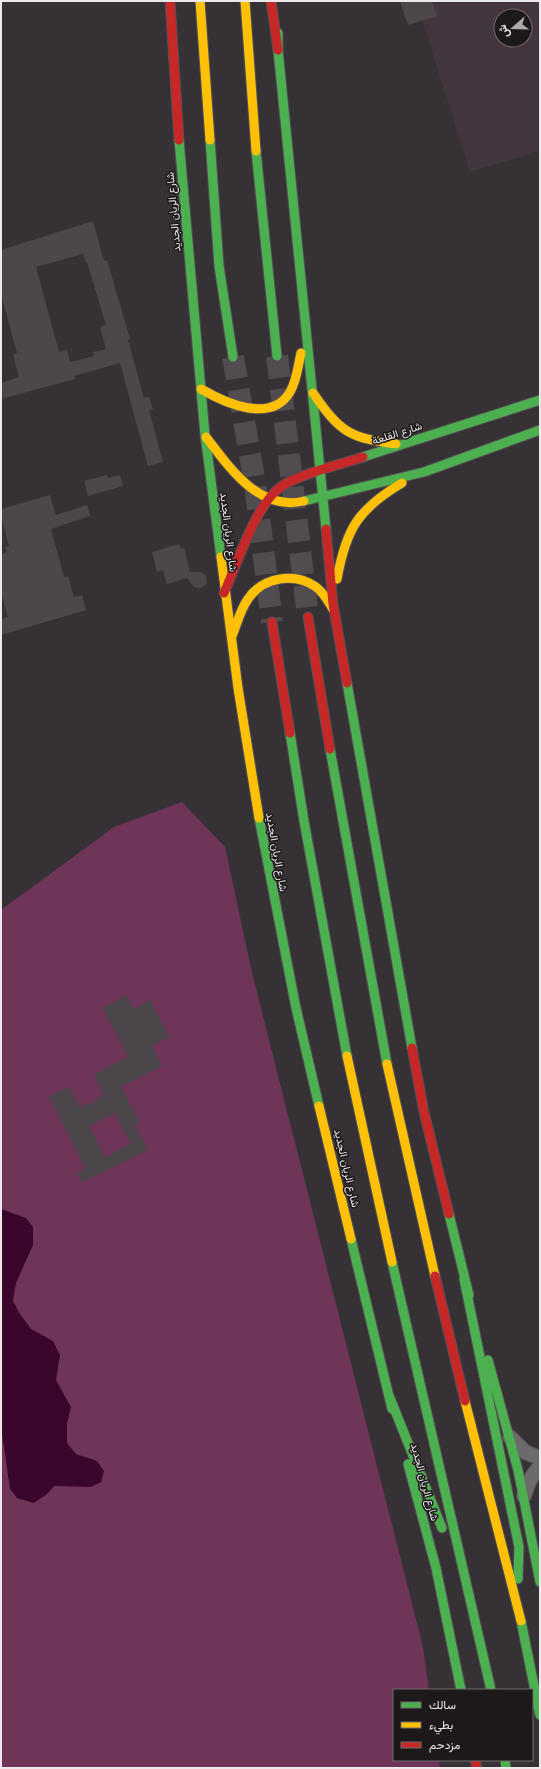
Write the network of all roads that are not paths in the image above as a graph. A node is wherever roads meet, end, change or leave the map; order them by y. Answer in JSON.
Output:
{"nodes":[{"id":1,"x":170,"y":1,"type":"edge"},
{"id":2,"x":200,"y":1,"type":"edge"},
{"id":3,"x":244,"y":1,"type":"edge"},
{"id":4,"x":271,"y":1,"type":"edge"},
{"id":5,"x":279,"y":1,"type":"edge"},
{"id":6,"x":278,"y":50,"type":"junction"},
{"id":7,"x":305,"y":325,"type":"junction"},
{"id":8,"x":277,"y":356,"type":"tunnel mouth"},
{"id":9,"x":233,"y":357,"type":"tunnel mouth"},
{"id":10,"x":201,"y":389,"type":"junction"},
{"id":11,"x":311,"y":391,"type":"junction"},
{"id":12,"x":540,"y":400,"type":"edge"},
{"id":13,"x":540,"y":430,"type":"edge"},
{"id":14,"x":205,"y":435,"type":"junction"},
{"id":15,"x":398,"y":445,"type":"junction"},
{"id":16,"x":320,"y":471,"type":"junction"},
{"id":17,"x":424,"y":472,"type":"junction"},
{"id":18,"x":322,"y":496,"type":"junction"},
{"id":19,"x":268,"y":500,"type":"junction"},
{"id":20,"x":224,"y":593,"type":"junction"},
{"id":21,"x":333,"y":604,"type":"junction"},
{"id":22,"x":336,"y":614,"type":"junction"},
{"id":23,"x":308,"y":617,"type":"tunnel mouth"},
{"id":24,"x":272,"y":622,"type":"tunnel mouth"},
{"id":25,"x":232,"y":636,"type":"junction"},
{"id":26,"x":464,"y":1279,"type":"junction"},
{"id":27,"x":388,"y":1393,"type":"junction"},
{"id":28,"x":510,"y":1436,"type":"junction"},
{"id":29,"x":540,"y":1458,"type":"edge"},
{"id":30,"x":540,"y":1467,"type":"edge"},
{"id":31,"x":524,"y":1496,"type":"junction"},
{"id":32,"x":540,"y":1582,"type":"edge"},
{"id":33,"x":517,"y":1604,"type":"junction"},
{"id":34,"x":472,"y":1610,"type":"junction"},
{"id":35,"x":461,"y":1689,"type":"edge"},
{"id":36,"x":490,"y":1689,"type":"edge"},
{"id":37,"x":540,"y":1715,"type":"edge"}],
"edges":[{"from":1,"to":10,"type":"main road","name":"شارع الريان الجديد"},
{"from":2,"to":9,"type":"main road"},
{"from":3,"to":8,"type":"main road"},
{"from":4,"to":6,"type":"main road"},
{"from":5,"to":6,"type":"main road"},
{"from":6,"to":7,"type":"main road"},
{"from":7,"to":10,"type":"main road"},
{"from":7,"to":11,"type":"main road"},
{"from":10,"to":14,"type":"main road","name":"شارع الريان الجديد"},
{"from":11,"to":15,"type":"main road"},
{"from":11,"to":16,"type":"main road"},
{"from":12,"to":15,"type":"main road","name":"شارع القلعة"},
{"from":13,"to":17,"type":"main road"},
{"from":14,"to":19,"type":"main road"},
{"from":14,"to":20,"type":"main road","name":"شارع الريان الجديد"},
{"from":15,"to":16,"type":"main road","name":"شارع القلعة"},
{"from":16,"to":18,"type":"main road"},
{"from":16,"to":19,"type":"main road","name":"شارع القلعة"},
{"from":17,"to":18,"type":"main road"},
{"from":17,"to":21,"type":"main road"},
{"from":18,"to":19,"type":"main road"},
{"from":18,"to":21,"type":"main road"},
{"from":19,"to":20,"type":"main road","name":"شارع القلعة"},
{"from":20,"to":25,"type":"main road","name":"شارع الريان الجديد"},
{"from":21,"to":22,"type":"main road"},
{"from":22,"to":25,"type":"main road"},
{"from":22,"to":26,"type":"main road"},
{"from":23,"to":33,"type":"main road"},
{"from":24,"to":34,"type":"main road","name":"شارع الريان الجديد"},
{"from":25,"to":27,"type":"main road","name":"شارع الريان الجديد"},
{"from":26,"to":28,"type":"main road"},
{"from":26,"to":33,"type":"main road"},
{"from":27,"to":34,"type":"main road"},
{"from":27,"to":35,"type":"main road","name":"شارع الريان الجديد"},
{"from":28,"to":29,"type":"street"},
{"from":28,"to":31,"type":"main road"},
{"from":30,"to":31,"type":"street"},
{"from":31,"to":32,"type":"main road"},
{"from":33,"to":37,"type":"main road"},
{"from":34,"to":36,"type":"main road","name":"شارع الريان الجديد"}]}
